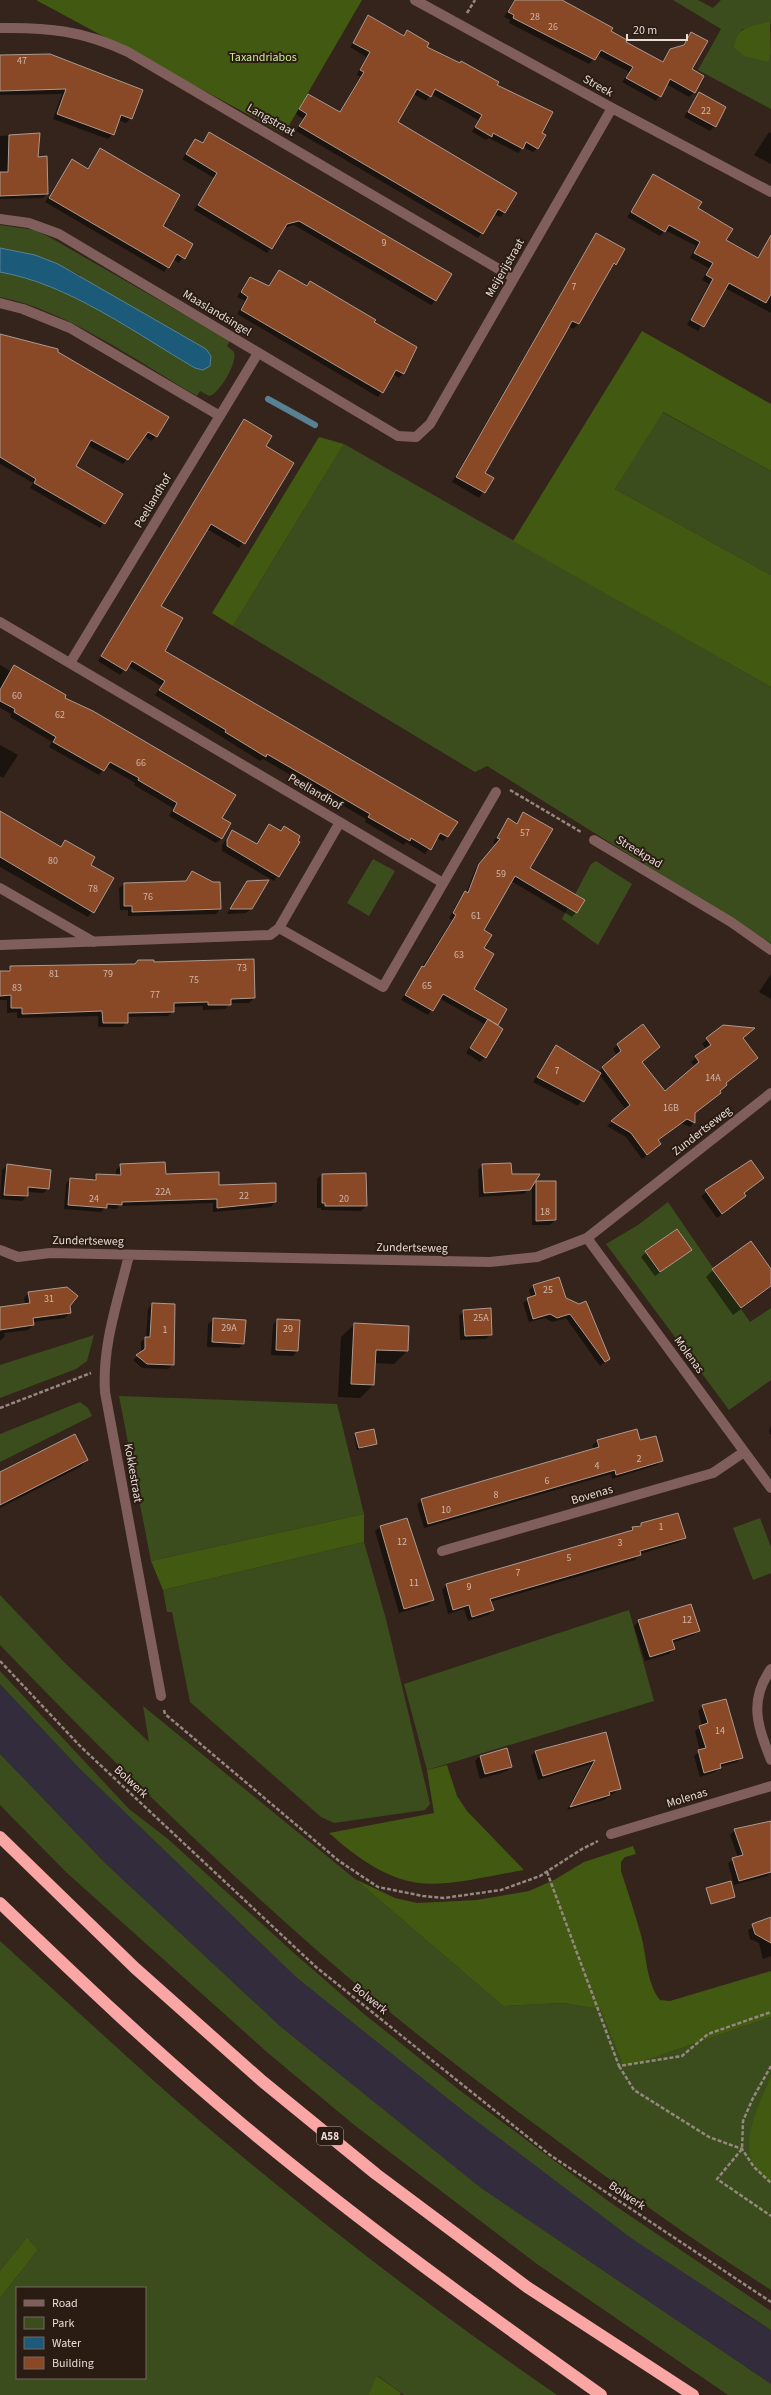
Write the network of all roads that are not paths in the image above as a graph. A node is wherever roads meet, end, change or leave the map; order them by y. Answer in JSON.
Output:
{"nodes":[{"id":1,"x":415,"y":0,"type":"edge"},
{"id":2,"x":0,"y":28,"type":"edge"},
{"id":3,"x":612,"y":108,"type":"junction"},
{"id":4,"x":771,"y":192,"type":"edge"},
{"id":5,"x":0,"y":219,"type":"edge"},
{"id":6,"x":514,"y":278,"type":"junction"},
{"id":7,"x":0,"y":303,"type":"edge"},
{"id":8,"x":258,"y":353,"type":"junction"},
{"id":9,"x":220,"y":416,"type":"junction"},
{"id":10,"x":416,"y":437,"type":"joint"},
{"id":11,"x":0,"y":622,"type":"edge"},
{"id":12,"x":70,"y":663,"type":"junction"},
{"id":13,"x":496,"y":792,"type":"road end"},
{"id":14,"x":340,"y":822,"type":"junction"},
{"id":15,"x":594,"y":840,"type":"road end"},
{"id":16,"x":443,"y":883,"type":"junction"},
{"id":17,"x":0,"y":888,"type":"edge"},
{"id":18,"x":279,"y":928,"type":"junction"},
{"id":19,"x":94,"y":942,"type":"junction"},
{"id":20,"x":0,"y":945,"type":"edge"},
{"id":21,"x":771,"y":950,"type":"edge"},
{"id":22,"x":771,"y":1093,"type":"edge"},
{"id":23,"x":587,"y":1238,"type":"junction"},
{"id":24,"x":0,"y":1250,"type":"edge"},
{"id":25,"x":129,"y":1256,"type":"junction"},
{"id":26,"x":744,"y":1452,"type":"junction"},
{"id":27,"x":771,"y":1488,"type":"edge"},
{"id":28,"x":442,"y":1551,"type":"dead end"},
{"id":29,"x":771,"y":1669,"type":"edge"},
{"id":30,"x":161,"y":1696,"type":"road end"},
{"id":31,"x":771,"y":1760,"type":"edge"},
{"id":32,"x":771,"y":1786,"type":"edge"},
{"id":33,"x":611,"y":1834,"type":"road end"},
{"id":34,"x":0,"y":1837,"type":"edge"},
{"id":35,"x":0,"y":1902,"type":"edge"},
{"id":36,"x":601,"y":2395,"type":"edge"},
{"id":37,"x":692,"y":2395,"type":"edge"}],
"edges":[{"from":1,"to":3,"type":"street","name":"Streek"},
{"from":2,"to":6,"type":"street","name":"Langstraat"},
{"from":3,"to":4,"type":"street","name":"Streek"},
{"from":3,"to":6,"type":"street","name":"Meijerijstraat"},
{"from":5,"to":8,"type":"street","name":"Maaslandsingel"},
{"from":6,"to":10,"type":"street","name":"Meijerijstraat"},
{"from":7,"to":9,"type":"street"},
{"from":8,"to":9,"type":"street","name":"Peellandhof"},
{"from":8,"to":10,"type":"street","name":"Maaslandsingel"},
{"from":9,"to":12,"type":"street","name":"Peellandhof"},
{"from":11,"to":12,"type":"street","name":"Peellandhof"},
{"from":12,"to":14,"type":"street","name":"Peellandhof"},
{"from":13,"to":16,"type":"street"},
{"from":14,"to":16,"type":"street","name":"Peellandhof"},
{"from":14,"to":18,"type":"street","name":"Peellandhof"},
{"from":15,"to":21,"type":"street","name":"Streekpad"},
{"from":16,"to":18,"type":"street"},
{"from":17,"to":19,"type":"street"},
{"from":18,"to":19,"type":"street"},
{"from":19,"to":20,"type":"street"},
{"from":22,"to":23,"type":"street","name":"Zundertseweg"},
{"from":23,"to":25,"type":"street","name":"Zundertseweg"},
{"from":23,"to":26,"type":"street","name":"Molenas"},
{"from":24,"to":25,"type":"street","name":"Zundertseweg"},
{"from":25,"to":30,"type":"street","name":"Kokkestraat"},
{"from":26,"to":27,"type":"street","name":"Molenas"},
{"from":26,"to":28,"type":"street","name":"Bovenas"},
{"from":29,"to":31,"type":"street"},
{"from":32,"to":33,"type":"street","name":"Molenas"},
{"from":34,"to":37,"type":"highway","number":"A58"},
{"from":35,"to":36,"type":"highway"}]}
